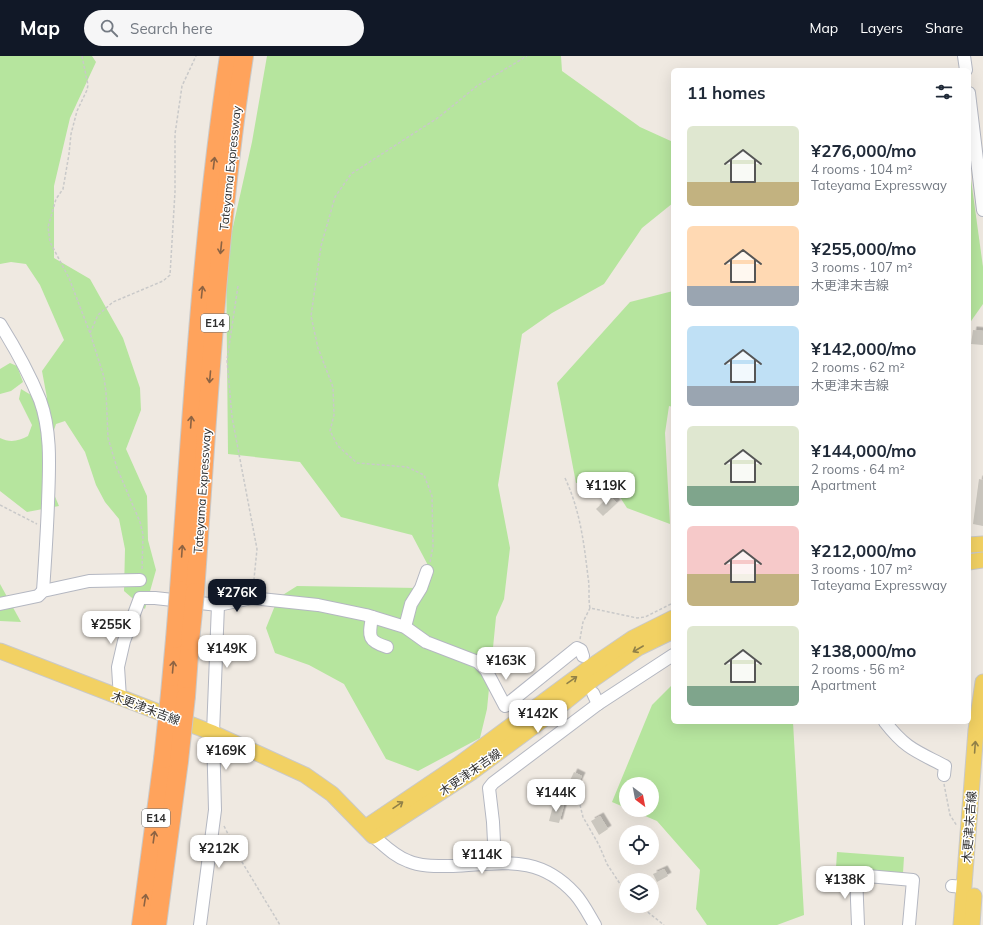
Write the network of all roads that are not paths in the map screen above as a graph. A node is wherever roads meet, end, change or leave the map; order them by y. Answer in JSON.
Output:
{"nodes":[{"id":1,"x":229,"y":56,"type":"edge"},
{"id":2,"x":244,"y":56,"type":"edge"},
{"id":3,"x":964,"y":56,"type":"edge"},
{"id":4,"x":966,"y":68,"type":"edge"},
{"id":5,"x":971,"y":111,"type":"edge"},
{"id":6,"x":983,"y":210,"type":"edge"},
{"id":7,"x":0,"y":324,"type":"edge"},
{"id":8,"x":983,"y":544,"type":"edge"},
{"id":9,"x":971,"y":546,"type":"edge"},
{"id":10,"x":983,"y":560,"type":"edge"},
{"id":11,"x":971,"y":562,"type":"edge"},
{"id":12,"x":427,"y":571,"type":"road end"},
{"id":13,"x":140,"y":580,"type":"road end"},
{"id":14,"x":187,"y":591,"type":"junction"},
{"id":15,"x":43,"y":592,"type":"junction"},
{"id":16,"x":0,"y":604,"type":"edge"},
{"id":17,"x":218,"y":605,"type":"junction"},
{"id":18,"x":372,"y":617,"type":"junction"},
{"id":19,"x":671,"y":619,"type":"edge"},
{"id":20,"x":406,"y":627,"type":"junction"},
{"id":21,"x":671,"y":632,"type":"edge"},
{"id":22,"x":387,"y":647,"type":"dead end"},
{"id":23,"x":0,"y":651,"type":"edge"},
{"id":24,"x":580,"y":652,"type":"road end"},
{"id":25,"x":671,"y":656,"type":"edge"},
{"id":26,"x":983,"y":682,"type":"edge"},
{"id":27,"x":592,"y":693,"type":"dead end"},
{"id":28,"x":120,"y":698,"type":"junction"},
{"id":29,"x":598,"y":704,"type":"junction"},
{"id":30,"x":505,"y":706,"type":"junction"},
{"id":31,"x":511,"y":724,"type":"junction"},
{"id":32,"x":887,"y":724,"type":"edge"},
{"id":33,"x":213,"y":733,"type":"junction"},
{"id":34,"x":983,"y":763,"type":"edge"},
{"id":35,"x":944,"y":775,"type":"road end"},
{"id":36,"x":370,"y":831,"type":"junction"},
{"id":37,"x":495,"y":862,"type":"junction"},
{"id":38,"x":157,"y":876,"type":"junction"},
{"id":39,"x":141,"y":925,"type":"edge"},
{"id":40,"x":157,"y":925,"type":"edge"},
{"id":41,"x":200,"y":925,"type":"edge"},
{"id":42,"x":595,"y":925,"type":"edge"},
{"id":43,"x":858,"y":925,"type":"edge"},
{"id":44,"x":909,"y":925,"type":"edge"},
{"id":45,"x":961,"y":925,"type":"edge"},
{"id":46,"x":972,"y":925,"type":"edge"}],
"edges":[{"from":14,"to":1,"type":"highway","name":"Tateyama Expressway","number":"E14","one_way":true},
{"from":2,"to":14,"type":"highway","name":"Tateyama Expressway","number":"E14","one_way":true},
{"from":3,"to":4,"type":"street"},
{"from":5,"to":6,"type":"street"},
{"from":7,"to":15,"type":"street"},
{"from":8,"to":9,"type":"main road"},
{"from":10,"to":11,"type":"main road"},
{"from":12,"to":20,"type":"street"},
{"from":13,"to":15,"type":"street"},
{"from":14,"to":38,"type":"highway","name":"Tateyama Expressway","number":"E14","bridge":true},
{"from":15,"to":16,"type":"street"},
{"from":17,"to":18,"type":"street"},
{"from":17,"to":28,"type":"street"},
{"from":17,"to":33,"type":"street"},
{"from":18,"to":20,"type":"street"},
{"from":18,"to":22,"type":"street"},
{"from":31,"to":19,"type":"main road","name":"木更津末吉線","one_way":true},
{"from":20,"to":30,"type":"street"},
{"from":21,"to":36,"type":"main road","name":"木更津末吉線","one_way":true},
{"from":23,"to":28,"type":"main road","name":"木更津末吉線"},
{"from":24,"to":30,"type":"street"},
{"from":25,"to":29,"type":"street"},
{"from":45,"to":26,"type":"main road","name":"木更津末吉線","one_way":true},
{"from":27,"to":29,"type":"street"},
{"from":28,"to":33,"type":"main road","name":"木更津末吉線"},
{"from":29,"to":37,"type":"street"},
{"from":30,"to":31,"type":"street"},
{"from":36,"to":31,"type":"main road","name":"木更津末吉線","one_way":true},
{"from":32,"to":35,"type":"street"},
{"from":33,"to":36,"type":"main road","name":"木更津末吉線"},
{"from":33,"to":41,"type":"street"},
{"from":34,"to":46,"type":"main road","name":"木更津末吉線"},
{"from":36,"to":37,"type":"street"},
{"from":37,"to":42,"type":"street"},
{"from":39,"to":38,"type":"highway","name":"Tateyama Expressway","number":"E14","one_way":true},
{"from":38,"to":40,"type":"highway","name":"Tateyama Expressway","number":"E14"},
{"from":43,"to":44,"type":"street"}]}
